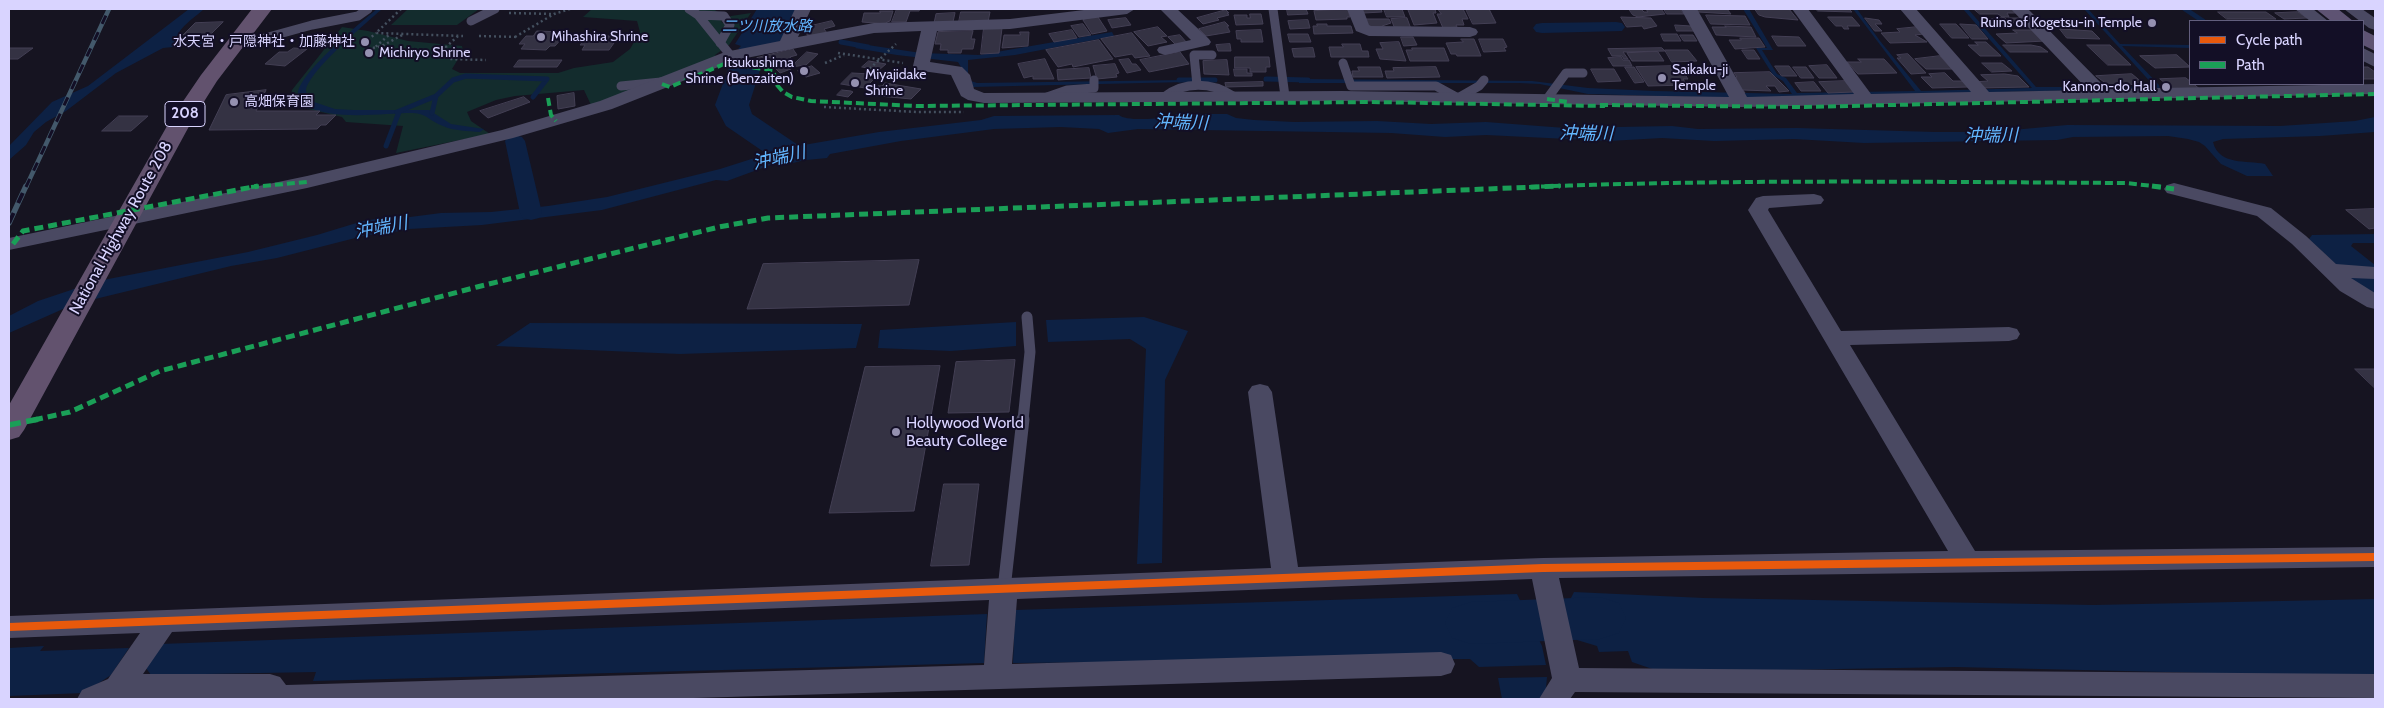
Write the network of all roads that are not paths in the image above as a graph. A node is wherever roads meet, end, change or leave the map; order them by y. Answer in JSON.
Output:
{"nodes":[{"id":1,"x":262,"y":9,"type":"edge"},
{"id":2,"x":496,"y":9,"type":"edge"},
{"id":3,"x":689,"y":9,"type":"edge"},
{"id":4,"x":803,"y":9,"type":"edge"},
{"id":5,"x":931,"y":9,"type":"edge"},
{"id":6,"x":1127,"y":9,"type":"edge"},
{"id":7,"x":1168,"y":9,"type":"edge"},
{"id":8,"x":1273,"y":9,"type":"edge"},
{"id":9,"x":1354,"y":9,"type":"edge"},
{"id":10,"x":1688,"y":9,"type":"edge"},
{"id":11,"x":1800,"y":9,"type":"edge"},
{"id":12,"x":1908,"y":9,"type":"edge"},
{"id":13,"x":2019,"y":9,"type":"edge"},
{"id":14,"x":2303,"y":9,"type":"edge"},
{"id":15,"x":2326,"y":9,"type":"edge"},
{"id":16,"x":2352,"y":9,"type":"edge"},
{"id":17,"x":363,"y":13,"type":"edge"},
{"id":18,"x":698,"y":15,"type":"junction"},
{"id":19,"x":2319,"y":20,"type":"edge"},
{"id":20,"x":2342,"y":20,"type":"edge"},
{"id":21,"x":471,"y":21,"type":"dead end"},
{"id":22,"x":928,"y":25,"type":"junction"},
{"id":23,"x":2375,"y":26,"type":"edge"},
{"id":24,"x":1470,"y":32,"type":"dead end"},
{"id":25,"x":2364,"y":37,"type":"edge"},
{"id":26,"x":262,"y":40,"type":"dead end"},
{"id":27,"x":787,"y":44,"type":"junction"},
{"id":28,"x":2375,"y":45,"type":"edge"},
{"id":29,"x":726,"y":50,"type":"junction"},
{"id":30,"x":1165,"y":50,"type":"dead end"},
{"id":31,"x":2364,"y":54,"type":"edge"},
{"id":32,"x":1212,"y":55,"type":"dead end"},
{"id":33,"x":2375,"y":62,"type":"edge"},
{"id":34,"x":1342,"y":63,"type":"dead end"},
{"id":35,"x":1583,"y":73,"type":"dead end"},
{"id":36,"x":668,"y":82,"type":"junction"},
{"id":37,"x":1094,"y":82,"type":"dead end"},
{"id":38,"x":1197,"y":82,"type":"junction"},
{"id":39,"x":1482,"y":82,"type":"dead end"},
{"id":40,"x":621,"y":86,"type":"dead end"},
{"id":41,"x":1284,"y":86,"type":"junction"},
{"id":42,"x":2375,"y":89,"type":"edge"},
{"id":43,"x":2098,"y":91,"type":"junction"},
{"id":44,"x":1980,"y":93,"type":"junction"},
{"id":45,"x":1550,"y":94,"type":"junction"},
{"id":46,"x":1862,"y":95,"type":"junction"},
{"id":47,"x":1233,"y":96,"type":"junction"},
{"id":48,"x":1164,"y":97,"type":"junction"},
{"id":49,"x":1458,"y":98,"type":"junction"},
{"id":50,"x":1738,"y":98,"type":"junction"},
{"id":51,"x":1043,"y":99,"type":"junction"},
{"id":52,"x":2174,"y":189,"type":"dead end"},
{"id":53,"x":1814,"y":200,"type":"dead end"},
{"id":54,"x":123,"y":225,"type":"junction"},
{"id":55,"x":9,"y":244,"type":"edge"},
{"id":56,"x":2334,"y":270,"type":"junction"},
{"id":57,"x":2375,"y":273,"type":"edge"},
{"id":58,"x":2375,"y":302,"type":"edge"},
{"id":59,"x":1027,"y":317,"type":"dead end"},
{"id":60,"x":2009,"y":334,"type":"dead end"},
{"id":61,"x":1834,"y":338,"type":"junction"},
{"id":62,"x":1260,"y":392,"type":"dead end"},
{"id":63,"x":9,"y":430,"type":"edge"},
{"id":64,"x":2375,"y":557,"type":"edge"},
{"id":65,"x":1967,"y":561,"type":"junction"},
{"id":66,"x":1286,"y":578,"type":"junction"},
{"id":67,"x":1546,"y":580,"type":"junction"},
{"id":68,"x":1004,"y":590,"type":"junction"},
{"id":69,"x":164,"y":622,"type":"junction"},
{"id":70,"x":9,"y":627,"type":"edge"},
{"id":71,"x":1441,"y":664,"type":"dead end"},
{"id":72,"x":997,"y":676,"type":"junction"},
{"id":73,"x":2375,"y":686,"type":"edge"},
{"id":74,"x":1561,"y":689,"type":"edge"},
{"id":75,"x":708,"y":692,"type":"edge"},
{"id":76,"x":115,"y":693,"type":"edge"},
{"id":77,"x":399,"y":697,"type":"edge"},
{"id":78,"x":92,"y":699,"type":"edge"},
{"id":79,"x":278,"y":699,"type":"edge"}],
"edges":[{"from":1,"to":54,"type":"highway","name":"National Highway Route 208","number":"208"},
{"from":2,"to":21,"type":"lane"},
{"from":3,"to":18,"type":"lane"},
{"from":4,"to":27,"type":"street"},
{"from":5,"to":22,"type":"street"},
{"from":6,"to":22,"type":"street"},
{"from":7,"to":30,"type":"street"},
{"from":8,"to":41,"type":"lane"},
{"from":9,"to":24,"type":"street"},
{"from":10,"to":50,"type":"street"},
{"from":11,"to":46,"type":"street"},
{"from":12,"to":44,"type":"street"},
{"from":13,"to":43,"type":"street"},
{"from":14,"to":19,"type":"street"},
{"from":15,"to":20,"type":"main road"},
{"from":16,"to":23,"type":"street"},
{"from":17,"to":26,"type":"lane"},
{"from":18,"to":29,"type":"lane"},
{"from":18,"to":29,"type":"lane"},
{"from":22,"to":27,"type":"street"},
{"from":22,"to":51,"type":"street"},
{"from":25,"to":28,"type":"main road"},
{"from":27,"to":29,"type":"street"},
{"from":29,"to":36,"type":"street"},
{"from":31,"to":33,"type":"street"},
{"from":32,"to":38,"type":"lane"},
{"from":34,"to":49,"type":"lane"},
{"from":35,"to":45,"type":"lane"},
{"from":36,"to":40,"type":"lane"},
{"from":36,"to":54,"type":"street"},
{"from":37,"to":51,"type":"lane"},
{"from":38,"to":47,"type":"lane"},
{"from":38,"to":48,"type":"lane"},
{"from":39,"to":49,"type":"lane"},
{"from":41,"to":47,"type":"street"},
{"from":41,"to":49,"type":"street"},
{"from":42,"to":43,"type":"street"},
{"from":43,"to":44,"type":"street"},
{"from":44,"to":46,"type":"street"},
{"from":45,"to":49,"type":"street"},
{"from":45,"to":50,"type":"street"},
{"from":46,"to":50,"type":"street"},
{"from":47,"to":48,"type":"street"},
{"from":48,"to":51,"type":"street"},
{"from":52,"to":56,"type":"street"},
{"from":53,"to":61,"type":"street"},
{"from":54,"to":55,"type":"street"},
{"from":54,"to":63,"type":"highway","name":"National Highway Route 208","number":"208"},
{"from":56,"to":57,"type":"street"},
{"from":56,"to":58,"type":"street"},
{"from":59,"to":68,"type":"lane"},
{"from":60,"to":61,"type":"street"},
{"from":61,"to":65,"type":"street"},
{"from":62,"to":66,"type":"street"},
{"from":64,"to":65,"type":"street"},
{"from":65,"to":67,"type":"street"},
{"from":66,"to":67,"type":"street"},
{"from":66,"to":68,"type":"street"},
{"from":67,"to":74,"type":"street"},
{"from":68,"to":69,"type":"street"},
{"from":68,"to":72,"type":"street"},
{"from":69,"to":70,"type":"street"},
{"from":69,"to":76,"type":"street"},
{"from":71,"to":72,"type":"street"},
{"from":72,"to":75,"type":"street"},
{"from":73,"to":74,"type":"street"},
{"from":75,"to":77,"type":"street"},
{"from":76,"to":78,"type":"street"},
{"from":76,"to":79,"type":"street"},
{"from":77,"to":79,"type":"street"}]}
